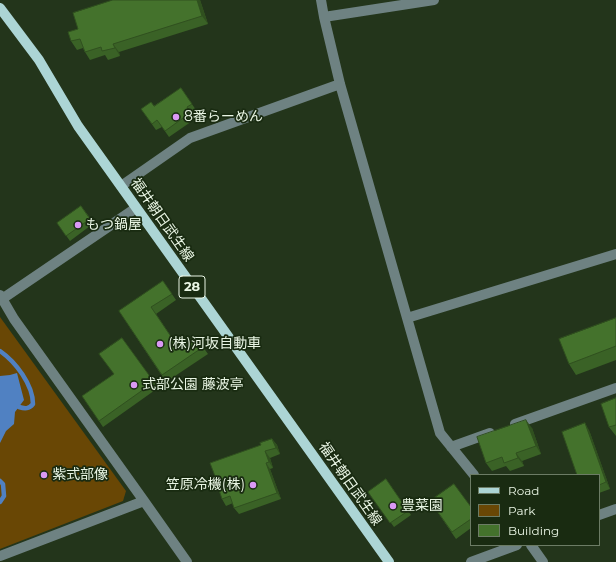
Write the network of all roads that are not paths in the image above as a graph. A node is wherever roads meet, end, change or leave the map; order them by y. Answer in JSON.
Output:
{"nodes":[{"id":1,"x":321,"y":0,"type":"edge"},
{"id":2,"x":434,"y":0,"type":"edge"},
{"id":3,"x":0,"y":8,"type":"edge"},
{"id":4,"x":324,"y":17,"type":"junction"},
{"id":5,"x":340,"y":84,"type":"junction"},
{"id":6,"x":121,"y":186,"type":"junction"},
{"id":7,"x":136,"y":208,"type":"junction"},
{"id":8,"x":616,"y":254,"type":"edge"},
{"id":9,"x":1,"y":297,"type":"edge"},
{"id":10,"x":407,"y":318,"type":"junction"},
{"id":11,"x":616,"y":388,"type":"edge"},
{"id":12,"x":451,"y":447,"type":"junction"},
{"id":13,"x":473,"y":474,"type":"edge"},
{"id":14,"x":144,"y":501,"type":"junction"},
{"id":15,"x":616,"y":509,"type":"edge"},
{"id":16,"x":600,"y":515,"type":"edge"},
{"id":17,"x":514,"y":546,"type":"edge"},
{"id":18,"x":532,"y":546,"type":"edge"},
{"id":19,"x":0,"y":556,"type":"edge"},
{"id":20,"x":186,"y":562,"type":"edge"},
{"id":21,"x":388,"y":562,"type":"edge"},
{"id":22,"x":471,"y":562,"type":"edge"},
{"id":23,"x":543,"y":562,"type":"edge"}],
"edges":[{"from":1,"to":4,"type":"street"},
{"from":2,"to":4,"type":"street"},
{"from":3,"to":6,"type":"main road","name":"福井朝日武生線","number":"28"},
{"from":4,"to":5,"type":"street"},
{"from":5,"to":6,"type":"street"},
{"from":5,"to":10,"type":"street"},
{"from":6,"to":7,"type":"main road","name":"福井朝日武生線","number":"28"},
{"from":7,"to":9,"type":"street"},
{"from":7,"to":21,"type":"main road","name":"福井朝日武生線","number":"28"},
{"from":8,"to":10,"type":"street"},
{"from":9,"to":14,"type":"street"},
{"from":10,"to":12,"type":"street"},
{"from":11,"to":12,"type":"street"},
{"from":12,"to":13,"type":"street"},
{"from":14,"to":19,"type":"street"},
{"from":14,"to":20,"type":"street"},
{"from":15,"to":16,"type":"street"},
{"from":17,"to":22,"type":"street"},
{"from":18,"to":23,"type":"street"}]}
